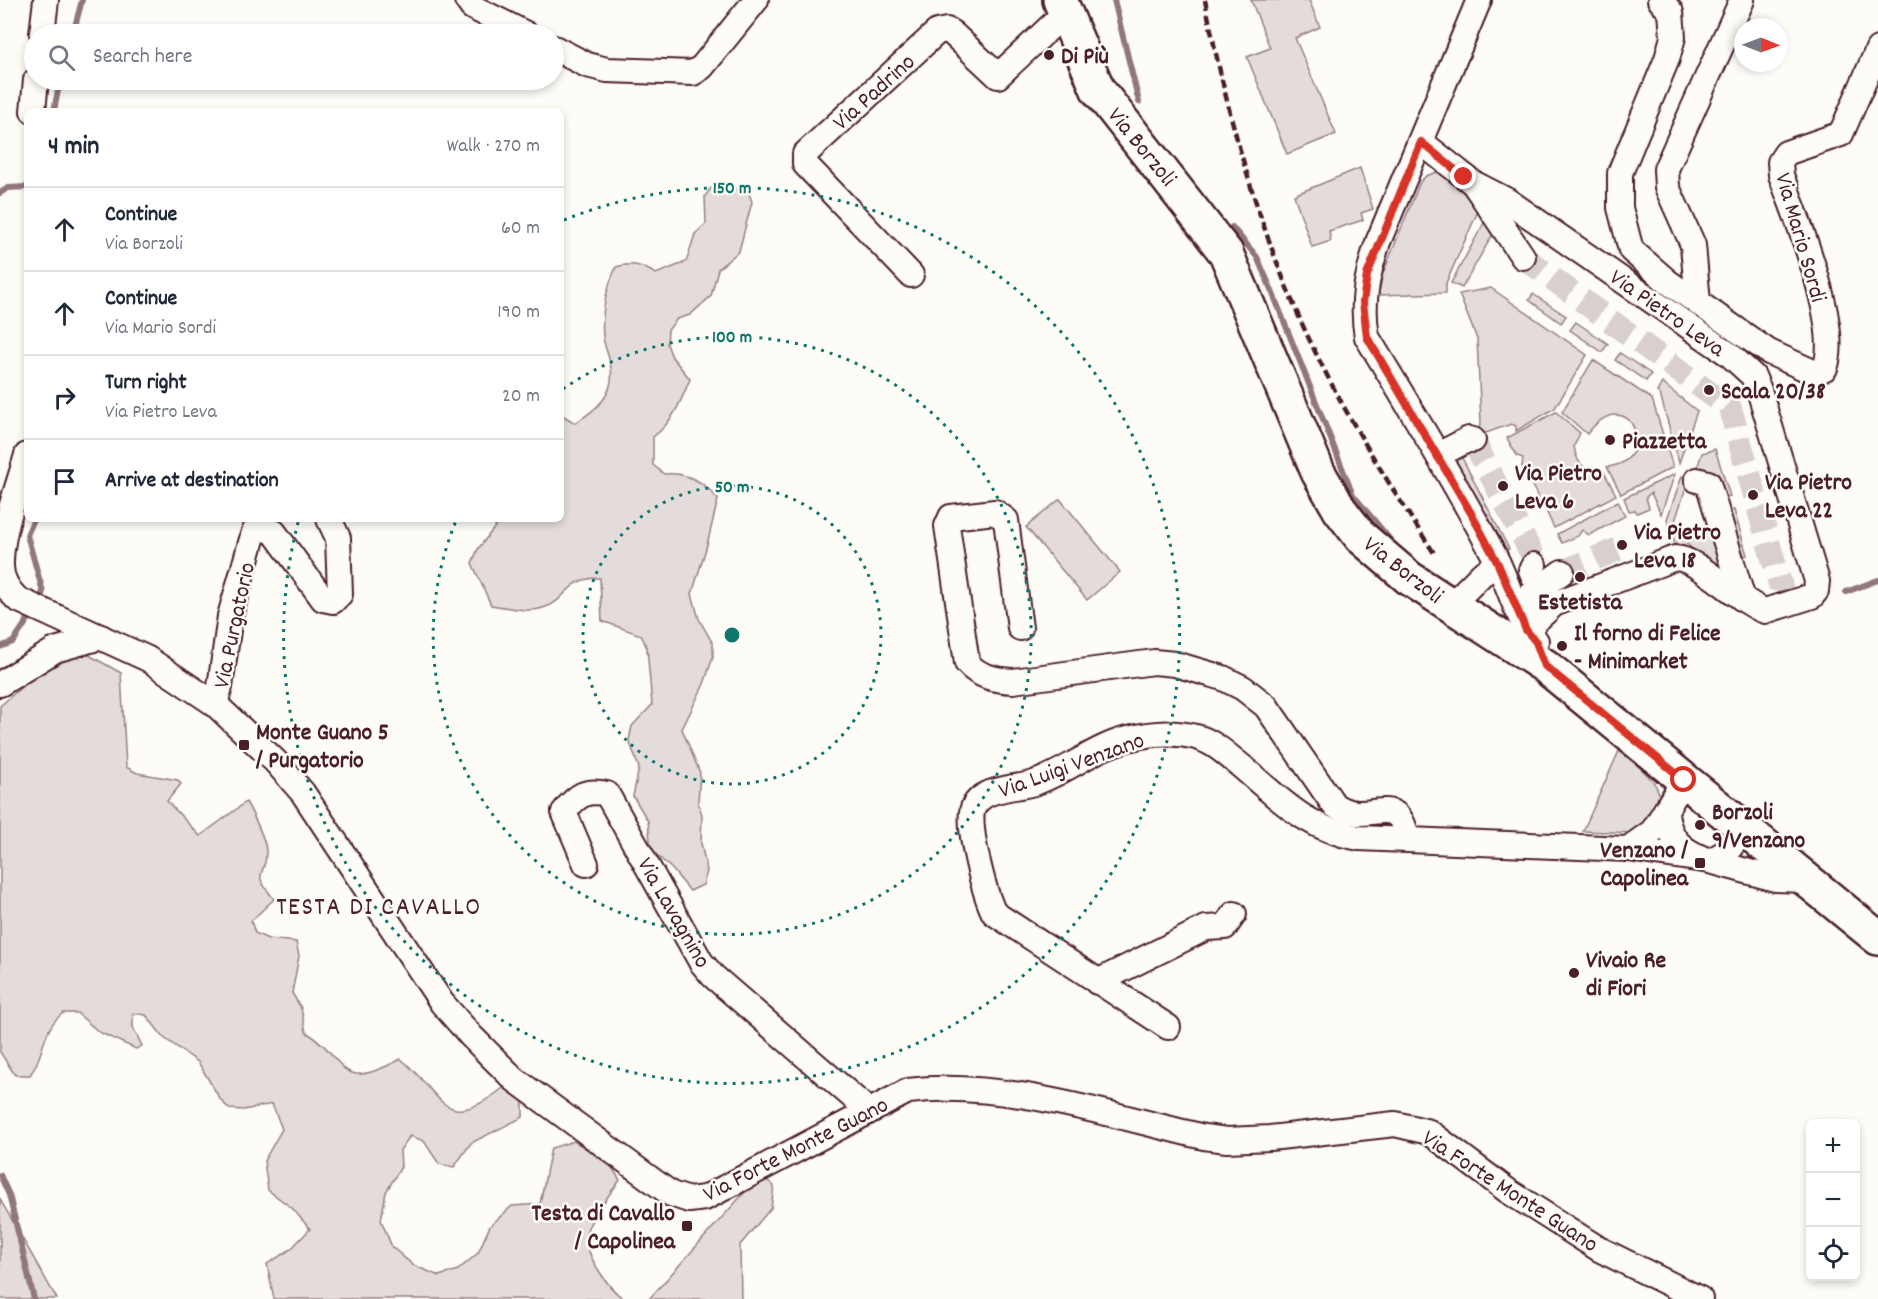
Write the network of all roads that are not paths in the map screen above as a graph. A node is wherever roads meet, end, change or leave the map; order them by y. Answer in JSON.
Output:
{"nodes":[{"id":1,"x":46,"y":0,"type":"edge"},
{"id":2,"x":467,"y":0,"type":"edge"},
{"id":3,"x":756,"y":0,"type":"edge"},
{"id":4,"x":1479,"y":0,"type":"edge"},
{"id":5,"x":1660,"y":0,"type":"edge"},
{"id":6,"x":1742,"y":0,"type":"edge"},
{"id":7,"x":1062,"y":6,"type":"edge"},
{"id":8,"x":43,"y":24,"type":"edge"},
{"id":9,"x":506,"y":24,"type":"edge"},
{"id":10,"x":1878,"y":48,"type":"edge"},
{"id":11,"x":564,"y":53,"type":"edge"},
{"id":12,"x":35,"y":90,"type":"edge"},
{"id":13,"x":33,"y":108,"type":"edge"},
{"id":14,"x":1421,"y":142,"type":"junction"},
{"id":15,"x":1473,"y":183,"type":"junction"},
{"id":16,"x":1523,"y":257,"type":"tunnel mouth"},
{"id":17,"x":911,"y":275,"type":"dead end"},
{"id":18,"x":1698,"y":303,"type":"junction"},
{"id":19,"x":1473,"y":440,"type":"dead end"},
{"id":20,"x":1438,"y":455,"type":"junction"},
{"id":21,"x":24,"y":467,"type":"edge"},
{"id":22,"x":1697,"y":480,"type":"dead end"},
{"id":23,"x":331,"y":522,"type":"edge"},
{"id":24,"x":1498,"y":564,"type":"junction"},
{"id":25,"x":1547,"y":574,"type":"tunnel mouth"},
{"id":26,"x":1780,"y":592,"type":"dead end"},
{"id":27,"x":1747,"y":602,"type":"junction"},
{"id":28,"x":1452,"y":605,"type":"junction"},
{"id":29,"x":1516,"y":606,"type":"junction"},
{"id":30,"x":1020,"y":628,"type":"dead end"},
{"id":31,"x":1526,"y":630,"type":"junction"},
{"id":32,"x":101,"y":637,"type":"junction"},
{"id":33,"x":1545,"y":666,"type":"junction"},
{"id":34,"x":0,"y":684,"type":"edge"},
{"id":35,"x":215,"y":704,"type":"junction"},
{"id":36,"x":1684,"y":780,"type":"junction"},
{"id":37,"x":1666,"y":813,"type":"junction"},
{"id":38,"x":1743,"y":828,"type":"junction"},
{"id":39,"x":1407,"y":839,"type":"junction"},
{"id":40,"x":1628,"y":849,"type":"junction"},
{"id":41,"x":1710,"y":861,"type":"junction"},
{"id":42,"x":586,"y":864,"type":"dead end"},
{"id":43,"x":1806,"y":880,"type":"junction"},
{"id":44,"x":1234,"y":914,"type":"dead end"},
{"id":45,"x":1878,"y":938,"type":"edge"},
{"id":46,"x":1097,"y":982,"type":"junction"},
{"id":47,"x":1168,"y":1027,"type":"dead end"},
{"id":48,"x":869,"y":1111,"type":"junction"},
{"id":49,"x":1700,"y":1299,"type":"edge"}],
"edges":[{"from":1,"to":8,"type":"street"},
{"from":2,"to":9,"type":"street"},
{"from":3,"to":11,"type":"street"},
{"from":4,"to":14,"type":"street"},
{"from":5,"to":18,"type":"street","name":"Via Mario Sordi"},
{"from":6,"to":18,"type":"street"},
{"from":7,"to":17,"type":"street","name":"Via Padrino"},
{"from":7,"to":28,"type":"main road","name":"Via Borzoli"},
{"from":10,"to":18,"type":"street","name":"Via Mario Sordi"},
{"from":12,"to":13,"type":"street"},
{"from":14,"to":15,"type":"street","name":"Via Pietro Leva"},
{"from":14,"to":20,"type":"street"},
{"from":15,"to":16,"type":"street"},
{"from":15,"to":27,"type":"street","name":"Via Pietro Leva"},
{"from":19,"to":20,"type":"street"},
{"from":20,"to":24,"type":"street"},
{"from":21,"to":32,"type":"street","name":"Via Forte Monte Guano"},
{"from":22,"to":27,"type":"street"},
{"from":23,"to":35,"type":"street","name":"Via Purgatorio"},
{"from":24,"to":28,"type":"street"},
{"from":24,"to":29,"type":"street"},
{"from":25,"to":29,"type":"street"},
{"from":26,"to":27,"type":"street"},
{"from":27,"to":31,"type":"street","name":"Via Pietro Leva"},
{"from":28,"to":33,"type":"main road","name":"Via Borzoli"},
{"from":29,"to":31,"type":"street"},
{"from":30,"to":39,"type":"street"},
{"from":31,"to":33,"type":"street"},
{"from":32,"to":34,"type":"street"},
{"from":32,"to":35,"type":"street","name":"Via Forte Monte Guano"},
{"from":33,"to":36,"type":"main road","name":"Via Borzoli"},
{"from":35,"to":48,"type":"street","name":"Via Forte Monte Guano"},
{"from":36,"to":37,"type":"street"},
{"from":36,"to":38,"type":"main road","name":"Via Borzoli"},
{"from":37,"to":40,"type":"street"},
{"from":37,"to":41,"type":"street"},
{"from":38,"to":41,"type":"street"},
{"from":38,"to":43,"type":"main road","name":"Via Borzoli"},
{"from":39,"to":40,"type":"street","name":"Via Luigi Venzano"},
{"from":39,"to":46,"type":"street","name":"Via Luigi Venzano"},
{"from":40,"to":41,"type":"street","name":"Via Luigi Venzano"},
{"from":41,"to":43,"type":"street","name":"Via Luigi Venzano"},
{"from":42,"to":48,"type":"street","name":"Via Lavagnino"},
{"from":43,"to":45,"type":"main road","name":"Via Borzoli"},
{"from":44,"to":46,"type":"street"},
{"from":46,"to":47,"type":"street","name":"Via Luigi Venzano"},
{"from":48,"to":49,"type":"street","name":"Via Forte Monte Guano"}]}
